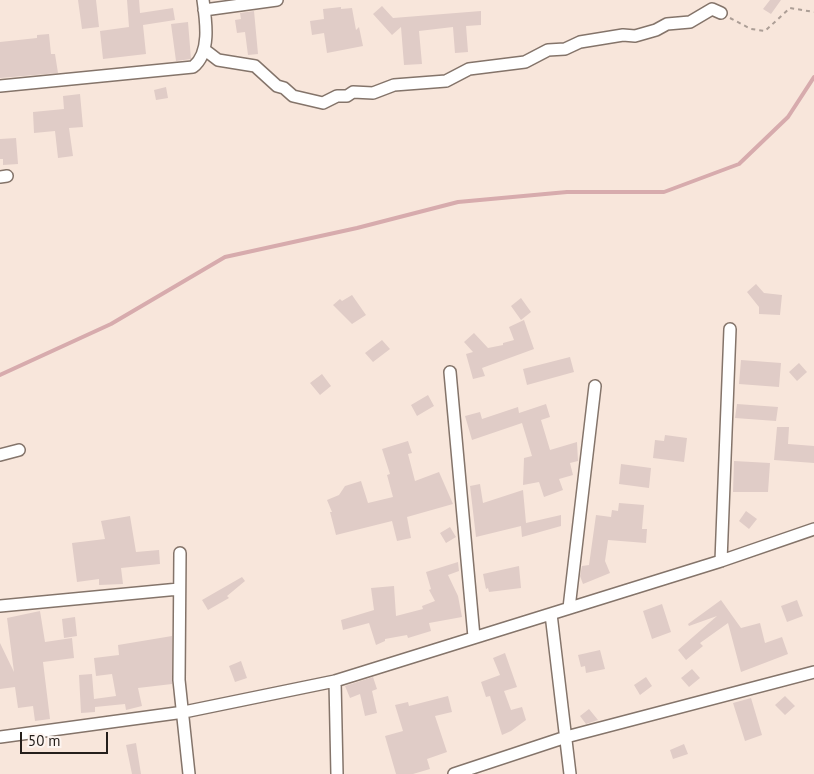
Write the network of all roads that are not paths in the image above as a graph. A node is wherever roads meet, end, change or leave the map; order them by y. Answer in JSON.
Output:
{"nodes":[{"id":1,"x":277,"y":0,"type":"edge"},
{"id":2,"x":204,"y":5,"type":"edge"},
{"id":3,"x":721,"y":13,"type":"road end"},
{"id":4,"x":205,"y":50,"type":"junction"},
{"id":5,"x":0,"y":86,"type":"edge"},
{"id":6,"x":730,"y":328,"type":"dead end"},
{"id":7,"x":450,"y":372,"type":"dead end"},
{"id":8,"x":594,"y":386,"type":"dead end"},
{"id":9,"x":19,"y":450,"type":"dead end"},
{"id":10,"x":0,"y":455,"type":"edge"},
{"id":11,"x":814,"y":529,"type":"edge"},
{"id":12,"x":180,"y":553,"type":"dead end"},
{"id":13,"x":721,"y":561,"type":"junction"},
{"id":14,"x":180,"y":589,"type":"junction"},
{"id":15,"x":0,"y":606,"type":"edge"},
{"id":16,"x":569,"y":608,"type":"junction"},
{"id":17,"x":552,"y":614,"type":"junction"},
{"id":18,"x":474,"y":637,"type":"junction"},
{"id":19,"x":814,"y":672,"type":"edge"},
{"id":20,"x":335,"y":681,"type":"junction"},
{"id":21,"x":184,"y":712,"type":"junction"},
{"id":22,"x":0,"y":737,"type":"edge"},
{"id":23,"x":566,"y":737,"type":"junction"},
{"id":24,"x":189,"y":774,"type":"edge"},
{"id":25,"x":337,"y":774,"type":"edge"},
{"id":26,"x":454,"y":774,"type":"edge"},
{"id":27,"x":570,"y":774,"type":"edge"}],
"edges":[{"from":1,"to":2,"type":"street"},
{"from":2,"to":4,"type":"street"},
{"from":3,"to":4,"type":"street"},
{"from":4,"to":5,"type":"street"},
{"from":6,"to":13,"type":"street"},
{"from":7,"to":18,"type":"street"},
{"from":8,"to":16,"type":"street"},
{"from":9,"to":10,"type":"street"},
{"from":11,"to":13,"type":"street"},
{"from":12,"to":14,"type":"street"},
{"from":13,"to":16,"type":"street"},
{"from":14,"to":15,"type":"street"},
{"from":14,"to":21,"type":"street"},
{"from":16,"to":17,"type":"street"},
{"from":17,"to":18,"type":"street"},
{"from":17,"to":23,"type":"street"},
{"from":18,"to":20,"type":"street"},
{"from":19,"to":23,"type":"street"},
{"from":20,"to":21,"type":"street"},
{"from":20,"to":25,"type":"street"},
{"from":21,"to":22,"type":"street"},
{"from":21,"to":24,"type":"street"},
{"from":23,"to":26,"type":"street"},
{"from":23,"to":27,"type":"street"}]}
